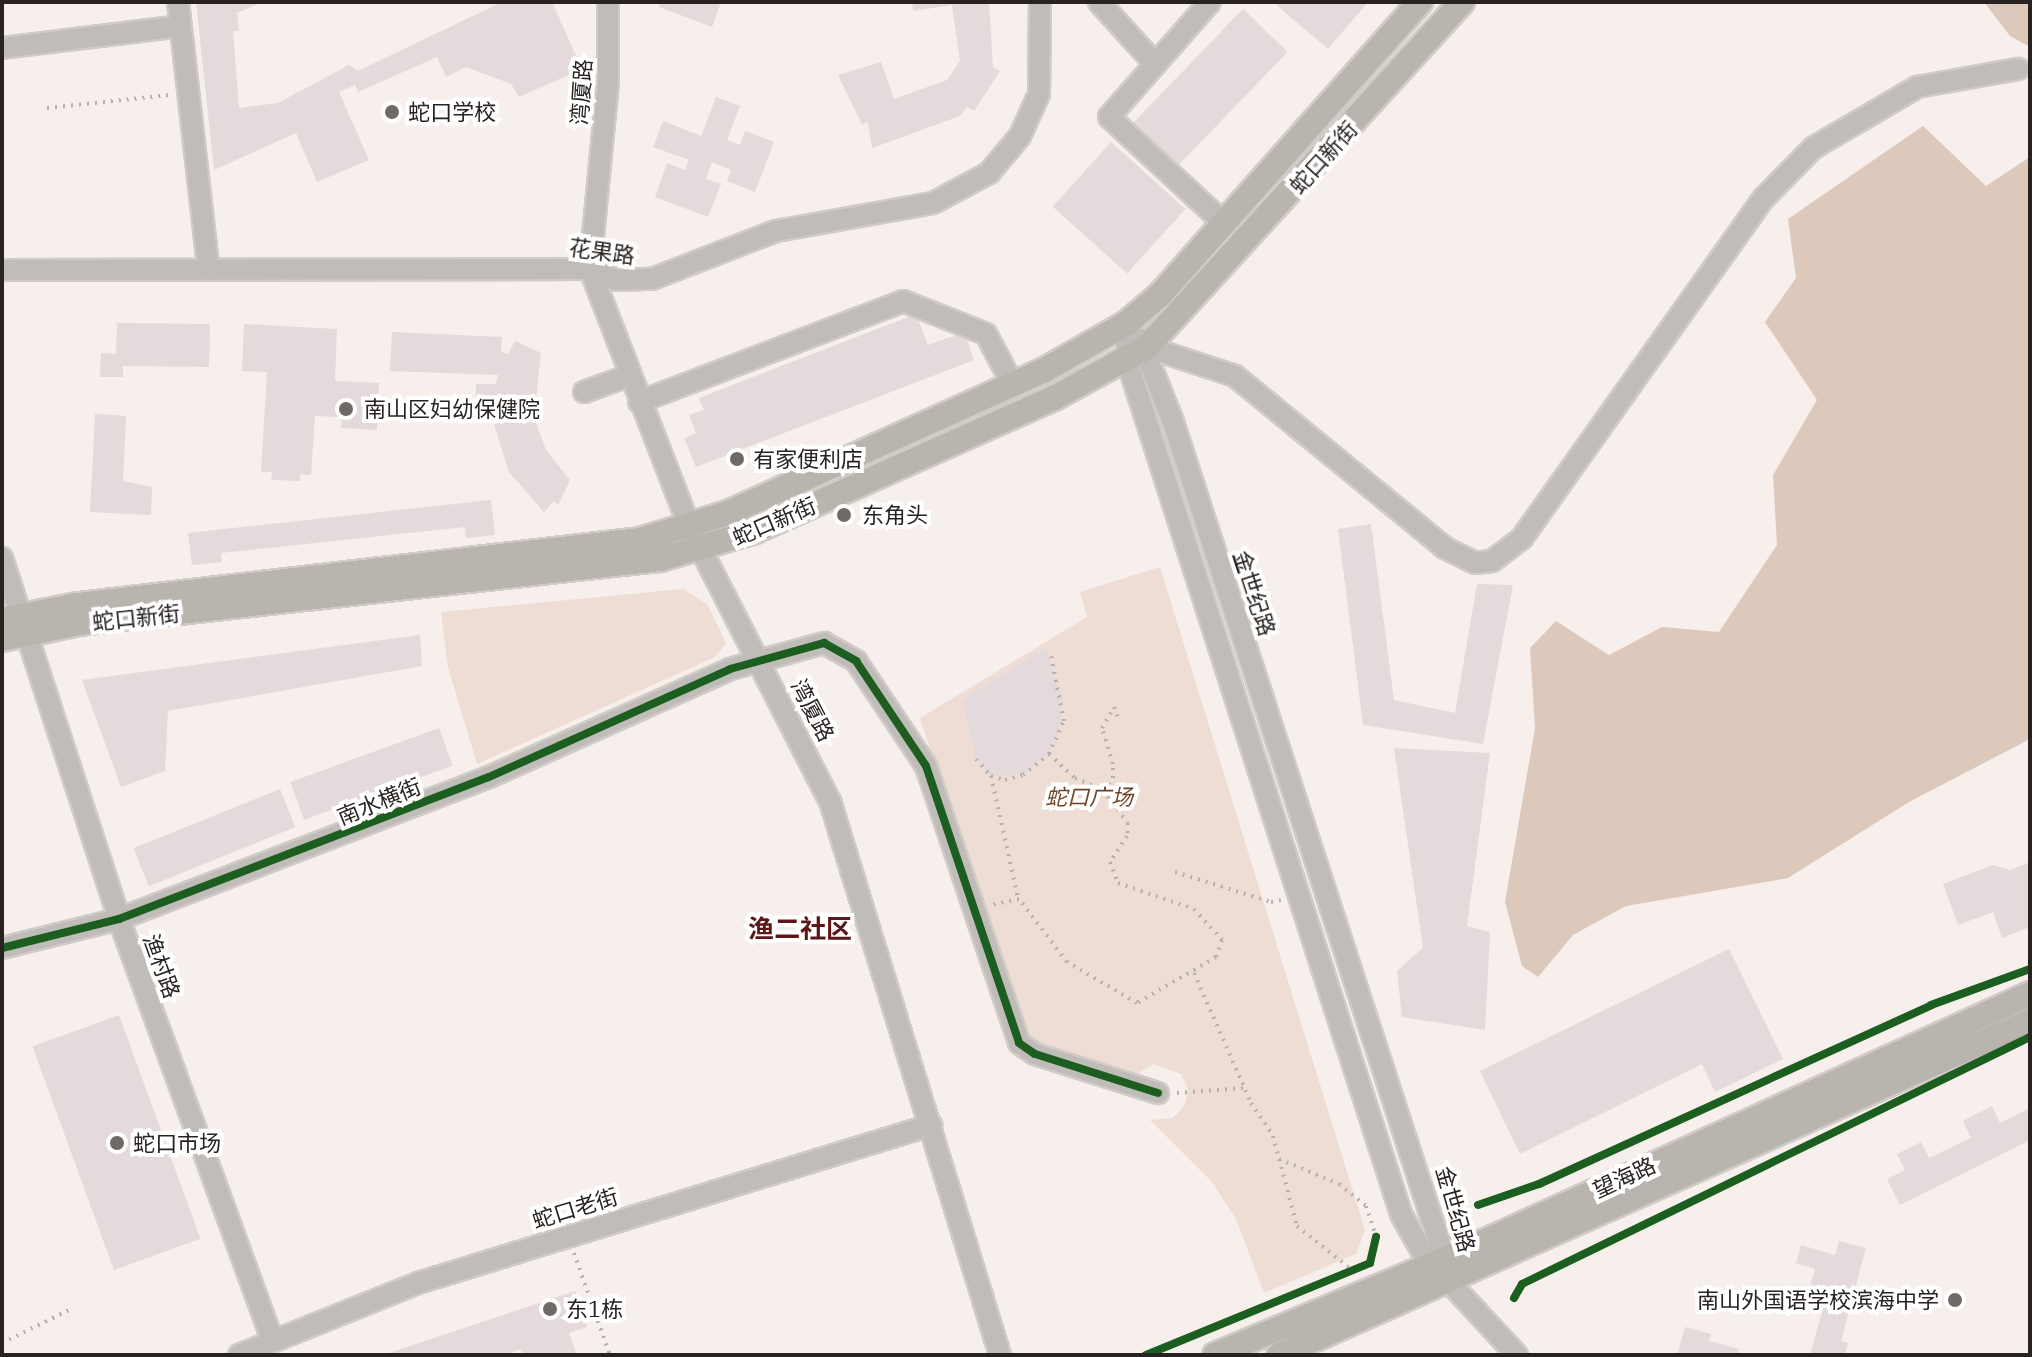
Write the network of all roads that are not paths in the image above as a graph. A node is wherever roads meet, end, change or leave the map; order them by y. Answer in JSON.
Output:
{"nodes":[{"id":1,"x":178,"y":2,"type":"edge"},
{"id":2,"x":608,"y":2,"type":"edge"},
{"id":3,"x":1040,"y":2,"type":"edge"},
{"id":4,"x":1099,"y":2,"type":"edge"},
{"id":5,"x":1210,"y":2,"type":"edge"},
{"id":6,"x":1420,"y":2,"type":"edge"},
{"id":7,"x":1462,"y":2,"type":"edge"},
{"id":8,"x":180,"y":26,"type":"junction"},
{"id":9,"x":2,"y":48,"type":"edge"},
{"id":10,"x":1155,"y":64,"type":"junction"},
{"id":11,"x":2018,"y":69,"type":"dead end"},
{"id":12,"x":1224,"y":223,"type":"junction"},
{"id":13,"x":208,"y":267,"type":"junction"},
{"id":14,"x":590,"y":269,"type":"junction"},
{"id":15,"x":2,"y":270,"type":"edge"},
{"id":16,"x":1127,"y":323,"type":"junction"},
{"id":17,"x":1137,"y":354,"type":"junction"},
{"id":18,"x":628,"y":376,"type":"junction"},
{"id":19,"x":1013,"y":385,"type":"junction"},
{"id":20,"x":584,"y":392,"type":"dead end"},
{"id":21,"x":639,"y":402,"type":"junction"},
{"id":22,"x":695,"y":538,"type":"junction"},
{"id":23,"x":2,"y":558,"type":"edge"},
{"id":24,"x":17,"y":623,"type":"edge"},
{"id":25,"x":2,"y":639,"type":"edge"},
{"id":26,"x":759,"y":658,"type":"junction"},
{"id":27,"x":119,"y":919,"type":"junction"},
{"id":28,"x":2,"y":948,"type":"edge"},
{"id":29,"x":2030,"y":994,"type":"edge"},
{"id":30,"x":2030,"y":1021,"type":"edge"},
{"id":31,"x":1375,"y":1033,"type":"junction"},
{"id":32,"x":1349,"y":1050,"type":"junction"},
{"id":33,"x":1158,"y":1093,"type":"road end"},
{"id":34,"x":931,"y":1125,"type":"junction"},
{"id":35,"x":1439,"y":1261,"type":"junction"},
{"id":36,"x":1451,"y":1284,"type":"junction"},
{"id":37,"x":272,"y":1340,"type":"junction"},
{"id":38,"x":239,"y":1355,"type":"edge"},
{"id":39,"x":1000,"y":1355,"type":"edge"},
{"id":40,"x":1215,"y":1355,"type":"edge"},
{"id":41,"x":1279,"y":1355,"type":"edge"},
{"id":42,"x":1517,"y":1355,"type":"edge"}],
"edges":[{"from":1,"to":8,"type":"street"},
{"from":2,"to":14,"type":"street","name":"湾厦路"},
{"from":3,"to":14,"type":"street","name":"花果路"},
{"from":4,"to":10,"type":"street"},
{"from":5,"to":10,"type":"street"},
{"from":6,"to":12,"type":"main road","name":"蛇口新街"},
{"from":7,"to":17,"type":"main road","name":"蛇口新街"},
{"from":8,"to":9,"type":"street"},
{"from":8,"to":13,"type":"street"},
{"from":10,"to":12,"type":"street"},
{"from":11,"to":17,"type":"street"},
{"from":12,"to":16,"type":"main road","name":"蛇口新街"},
{"from":13,"to":14,"type":"street","name":"花果路"},
{"from":13,"to":15,"type":"street","name":"花果路"},
{"from":14,"to":18,"type":"street","name":"湾厦路"},
{"from":16,"to":17,"type":"street","name":"金世纪路"},
{"from":16,"to":19,"type":"main road","name":"蛇口新街"},
{"from":17,"to":22,"type":"main road","name":"蛇口新街"},
{"from":17,"to":31,"type":"street","name":"金世纪路"},
{"from":17,"to":32,"type":"street","name":"金世纪路"},
{"from":18,"to":20,"type":"street"},
{"from":18,"to":21,"type":"street","name":"湾厦路"},
{"from":19,"to":21,"type":"street"},
{"from":19,"to":22,"type":"main road","name":"蛇口新街"},
{"from":21,"to":22,"type":"street","name":"湾厦路"},
{"from":22,"to":24,"type":"main road","name":"蛇口新街"},
{"from":22,"to":26,"type":"street","name":"湾厦路"},
{"from":23,"to":24,"type":"street","name":"渔村路"},
{"from":24,"to":25,"type":"main road","name":"蛇口新街"},
{"from":24,"to":27,"type":"street","name":"渔村路"},
{"from":26,"to":27,"type":"street","name":"南水横街"},
{"from":26,"to":33,"type":"street","name":"南水横街"},
{"from":26,"to":34,"type":"street","name":"湾厦路"},
{"from":27,"to":28,"type":"street","name":"南水横街"},
{"from":27,"to":37,"type":"street","name":"渔村路"},
{"from":29,"to":35,"type":"main road","name":"望海路"},
{"from":30,"to":36,"type":"main road","name":"望海路"},
{"from":31,"to":32,"type":"street"},
{"from":31,"to":35,"type":"street","name":"金世纪路"},
{"from":32,"to":35,"type":"street","name":"金世纪路"},
{"from":34,"to":37,"type":"street","name":"蛇口老街"},
{"from":34,"to":39,"type":"street","name":"湾厦路"},
{"from":35,"to":36,"type":"street","name":"金世纪路"},
{"from":35,"to":40,"type":"main road","name":"望海路"},
{"from":36,"to":41,"type":"main road","name":"望海路"},
{"from":36,"to":42,"type":"street"},
{"from":37,"to":38,"type":"street","name":"蛇口老街"}]}
